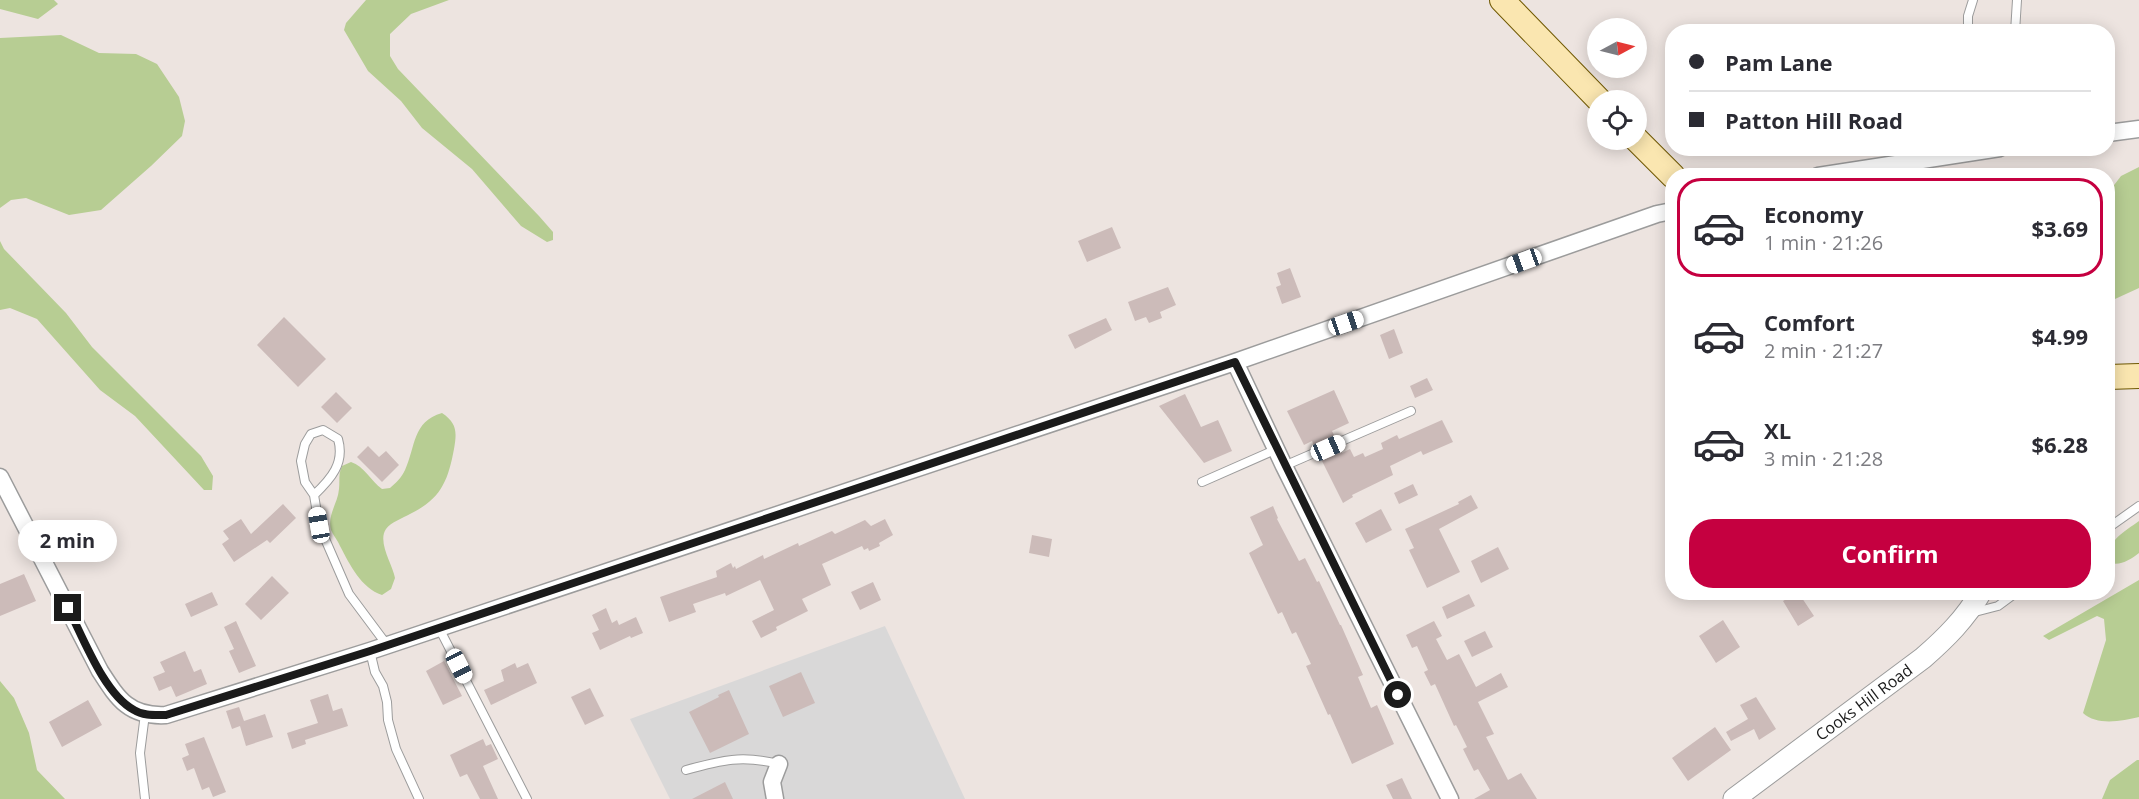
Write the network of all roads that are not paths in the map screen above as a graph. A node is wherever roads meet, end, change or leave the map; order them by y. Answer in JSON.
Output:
{"nodes":[{"id":1,"x":1502,"y":0,"type":"edge"},
{"id":2,"x":1973,"y":0,"type":"edge"},
{"id":3,"x":2017,"y":0,"type":"edge"},
{"id":4,"x":1968,"y":24,"type":"edge"},
{"id":5,"x":2016,"y":24,"type":"edge"},
{"id":6,"x":1589,"y":90,"type":"edge"},
{"id":7,"x":2139,"y":129,"type":"edge"},
{"id":8,"x":2115,"y":132,"type":"edge"},
{"id":9,"x":1647,"y":150,"type":"edge"},
{"id":10,"x":1950,"y":156,"type":"edge"},
{"id":11,"x":1665,"y":168,"type":"edge"},
{"id":12,"x":1871,"y":168,"type":"edge"},
{"id":13,"x":1665,"y":212,"type":"edge"},
{"id":14,"x":1235,"y":362,"type":"junction"},
{"id":15,"x":2139,"y":376,"type":"edge"},
{"id":16,"x":2115,"y":377,"type":"edge"},
{"id":17,"x":1411,"y":411,"type":"dead end"},
{"id":18,"x":1276,"y":448,"type":"junction"},
{"id":19,"x":1284,"y":466,"type":"junction"},
{"id":20,"x":0,"y":477,"type":"edge"},
{"id":21,"x":1202,"y":482,"type":"dead end"},
{"id":22,"x":314,"y":495,"type":"junction"},
{"id":23,"x":2139,"y":506,"type":"edge"},
{"id":24,"x":2115,"y":523,"type":"edge"},
{"id":25,"x":1976,"y":600,"type":"edge"},
{"id":26,"x":2006,"y":600,"type":"edge"},
{"id":27,"x":1968,"y":614,"type":"junction"},
{"id":28,"x":439,"y":628,"type":"junction"},
{"id":29,"x":387,"y":645,"type":"junction"},
{"id":30,"x":370,"y":651,"type":"junction"},
{"id":31,"x":145,"y":714,"type":"junction"},
{"id":32,"x":779,"y":764,"type":"joint"},
{"id":33,"x":686,"y":770,"type":"dead end"},
{"id":34,"x":145,"y":799,"type":"edge"},
{"id":35,"x":419,"y":799,"type":"edge"},
{"id":36,"x":527,"y":799,"type":"edge"},
{"id":37,"x":775,"y":799,"type":"edge"},
{"id":38,"x":1450,"y":799,"type":"edge"},
{"id":39,"x":1734,"y":799,"type":"edge"}],
"edges":[{"from":1,"to":6,"type":"main road"},
{"from":2,"to":4,"type":"lane"},
{"from":3,"to":5,"type":"lane"},
{"from":7,"to":8,"type":"street"},
{"from":9,"to":11,"type":"main road"},
{"from":10,"to":12,"type":"street"},
{"from":13,"to":14,"type":"street"},
{"from":14,"to":18,"type":"street"},
{"from":14,"to":28,"type":"street"},
{"from":15,"to":16,"type":"main road"},
{"from":17,"to":19,"type":"lane"},
{"from":18,"to":19,"type":"street"},
{"from":18,"to":21,"type":"lane"},
{"from":19,"to":38,"type":"street"},
{"from":20,"to":31,"type":"street"},
{"from":22,"to":22,"type":"lane"},
{"from":22,"to":29,"type":"lane"},
{"from":23,"to":24,"type":"lane"},
{"from":25,"to":27,"type":"street","name":"Cooks Hill Road"},
{"from":26,"to":27,"type":"lane"},
{"from":27,"to":39,"type":"street","name":"Cooks Hill Road"},
{"from":28,"to":29,"type":"street"},
{"from":28,"to":36,"type":"lane"},
{"from":29,"to":30,"type":"street"},
{"from":30,"to":31,"type":"street"},
{"from":30,"to":35,"type":"lane"},
{"from":31,"to":34,"type":"lane"},
{"from":32,"to":33,"type":"lane"},
{"from":32,"to":37,"type":"street"}]}
